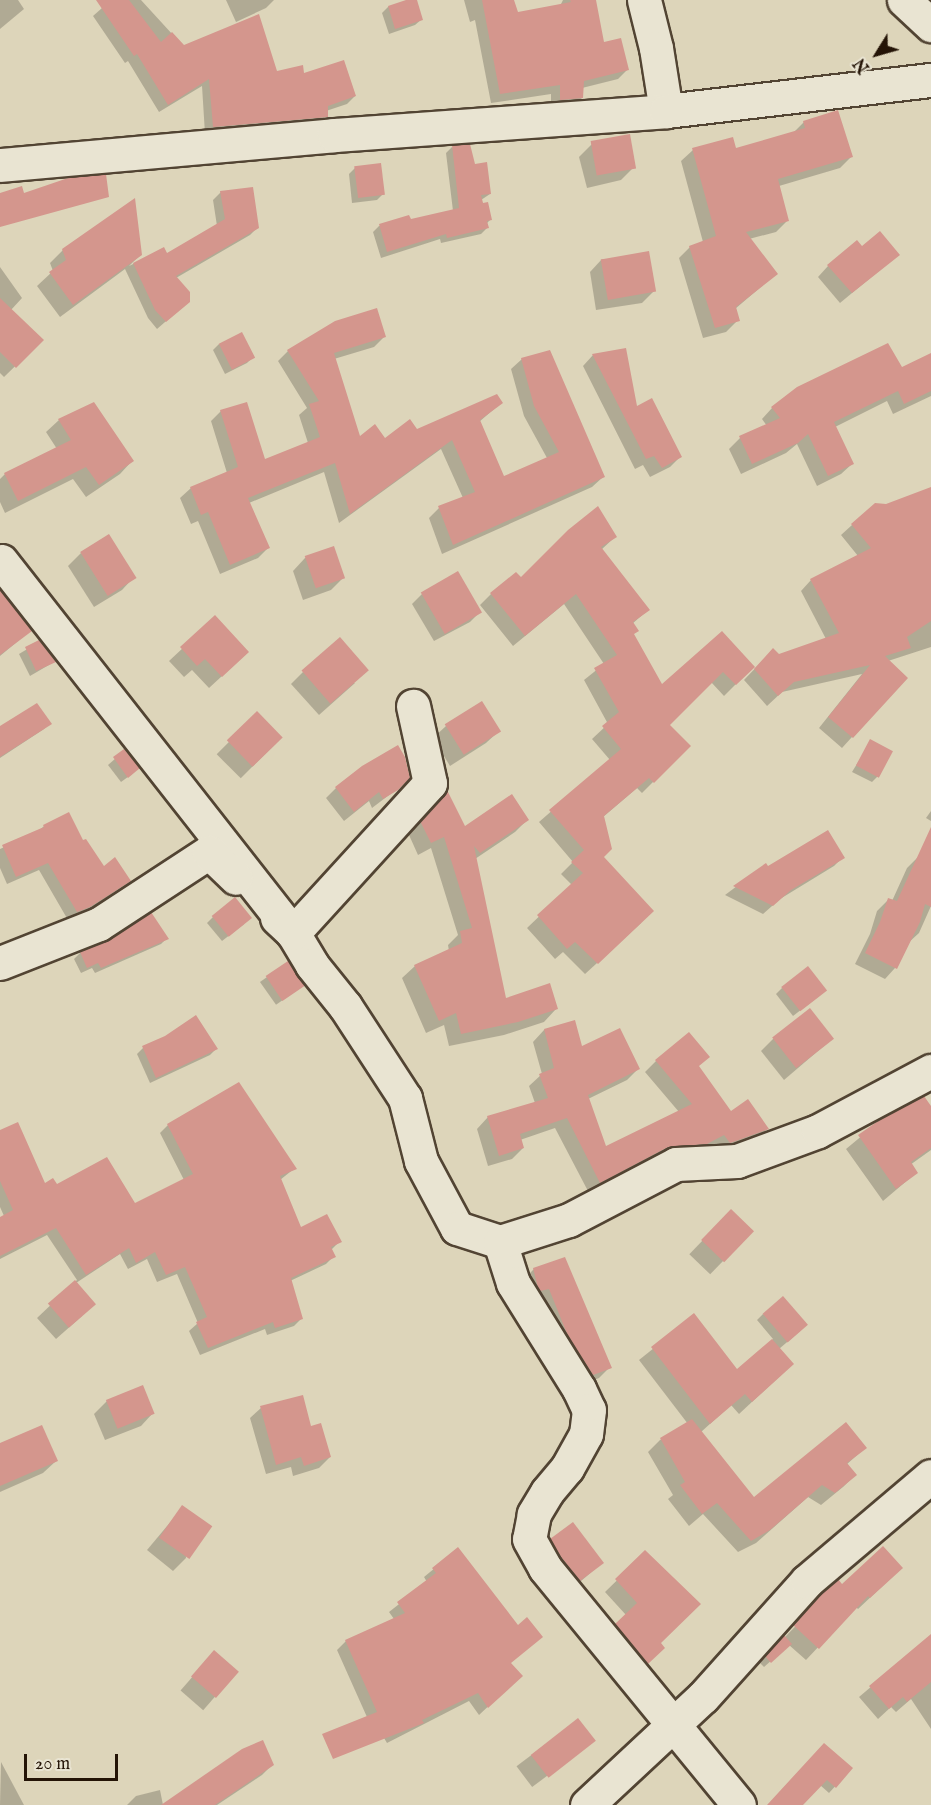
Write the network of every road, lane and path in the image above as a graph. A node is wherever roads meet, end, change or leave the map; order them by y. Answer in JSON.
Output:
{"nodes":[{"id":1,"x":644,"y":0,"type":"edge"},
{"id":2,"x":904,"y":0,"type":"edge"},
{"id":3,"x":931,"y":25,"type":"edge"},
{"id":4,"x":931,"y":80,"type":"edge"},
{"id":5,"x":666,"y":111,"type":"junction"},
{"id":6,"x":0,"y":165,"type":"edge"},
{"id":7,"x":0,"y":561,"type":"edge"},
{"id":8,"x":412,"y":706,"type":"dead end"},
{"id":9,"x":293,"y":933,"type":"junction"},
{"id":10,"x":0,"y":963,"type":"edge"},
{"id":11,"x":931,"y":1071,"type":"edge"},
{"id":12,"x":500,"y":1242,"type":"junction"},
{"id":13,"x":931,"y":1476,"type":"edge"},
{"id":14,"x":674,"y":1726,"type":"junction"},
{"id":15,"x":587,"y":1805,"type":"edge"},
{"id":16,"x":739,"y":1805,"type":"edge"}],
"edges":[{"from":1,"to":5,"type":"street"},
{"from":2,"to":3,"type":"street"},
{"from":4,"to":5,"type":"street"},
{"from":5,"to":6,"type":"street"},
{"from":7,"to":9,"type":"street"},
{"from":8,"to":9,"type":"street"},
{"from":9,"to":10,"type":"street"},
{"from":9,"to":12,"type":"street"},
{"from":11,"to":12,"type":"street"},
{"from":12,"to":14,"type":"street"},
{"from":13,"to":14,"type":"street"},
{"from":14,"to":15,"type":"street"},
{"from":14,"to":16,"type":"street"}]}
